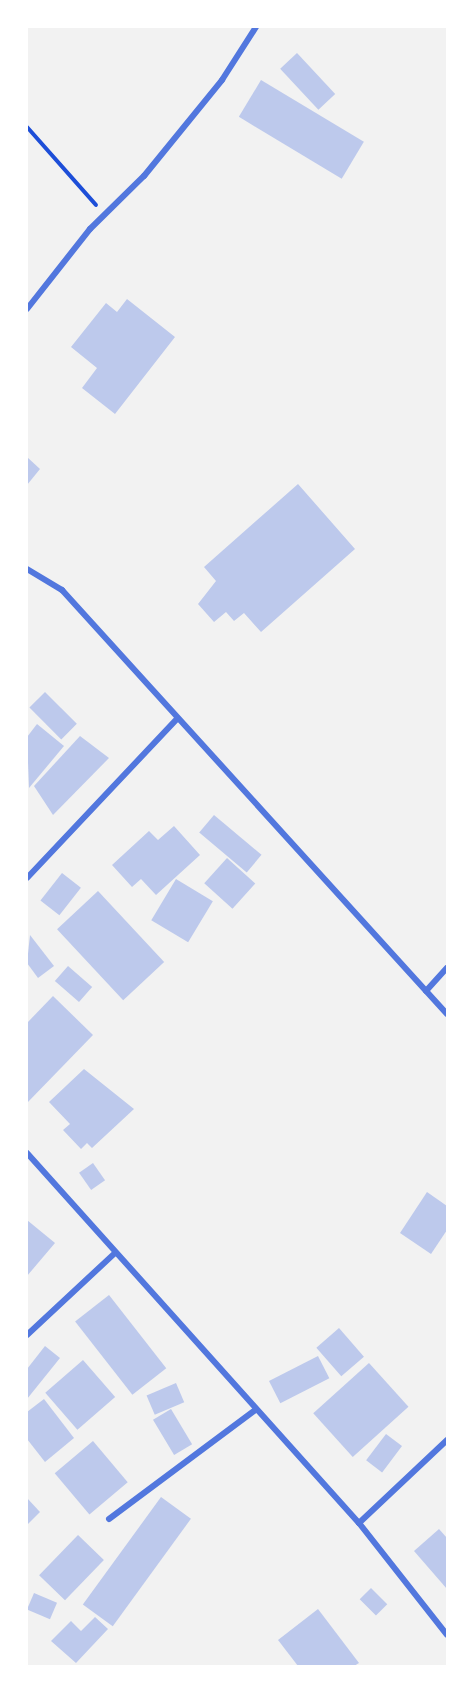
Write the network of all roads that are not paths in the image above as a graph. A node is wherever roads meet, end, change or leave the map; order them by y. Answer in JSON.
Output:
{"nodes":[{"id":1,"x":256,"y":27,"type":"edge"},
{"id":2,"x":27,"y":309,"type":"edge"},
{"id":3,"x":27,"y":569,"type":"edge"},
{"id":4,"x":177,"y":718,"type":"junction"},
{"id":5,"x":27,"y":878,"type":"edge"},
{"id":6,"x":447,"y":968,"type":"edge"},
{"id":7,"x":426,"y":991,"type":"junction"},
{"id":8,"x":447,"y":1014,"type":"edge"},
{"id":9,"x":27,"y":1153,"type":"edge"},
{"id":10,"x":114,"y":1254,"type":"junction"},
{"id":11,"x":27,"y":1335,"type":"edge"},
{"id":12,"x":255,"y":1410,"type":"junction"},
{"id":13,"x":447,"y":1440,"type":"edge"},
{"id":14,"x":108,"y":1519,"type":"dead end"},
{"id":15,"x":359,"y":1523,"type":"junction"},
{"id":16,"x":447,"y":1635,"type":"edge"}],
"edges":[{"from":1,"to":2,"type":"street"},
{"from":3,"to":4,"type":"street"},
{"from":4,"to":5,"type":"street"},
{"from":4,"to":7,"type":"street"},
{"from":6,"to":7,"type":"street"},
{"from":7,"to":8,"type":"street"},
{"from":9,"to":10,"type":"street"},
{"from":10,"to":11,"type":"street"},
{"from":10,"to":12,"type":"street"},
{"from":12,"to":14,"type":"street"},
{"from":12,"to":15,"type":"street"},
{"from":13,"to":15,"type":"street"},
{"from":15,"to":16,"type":"street"}]}
